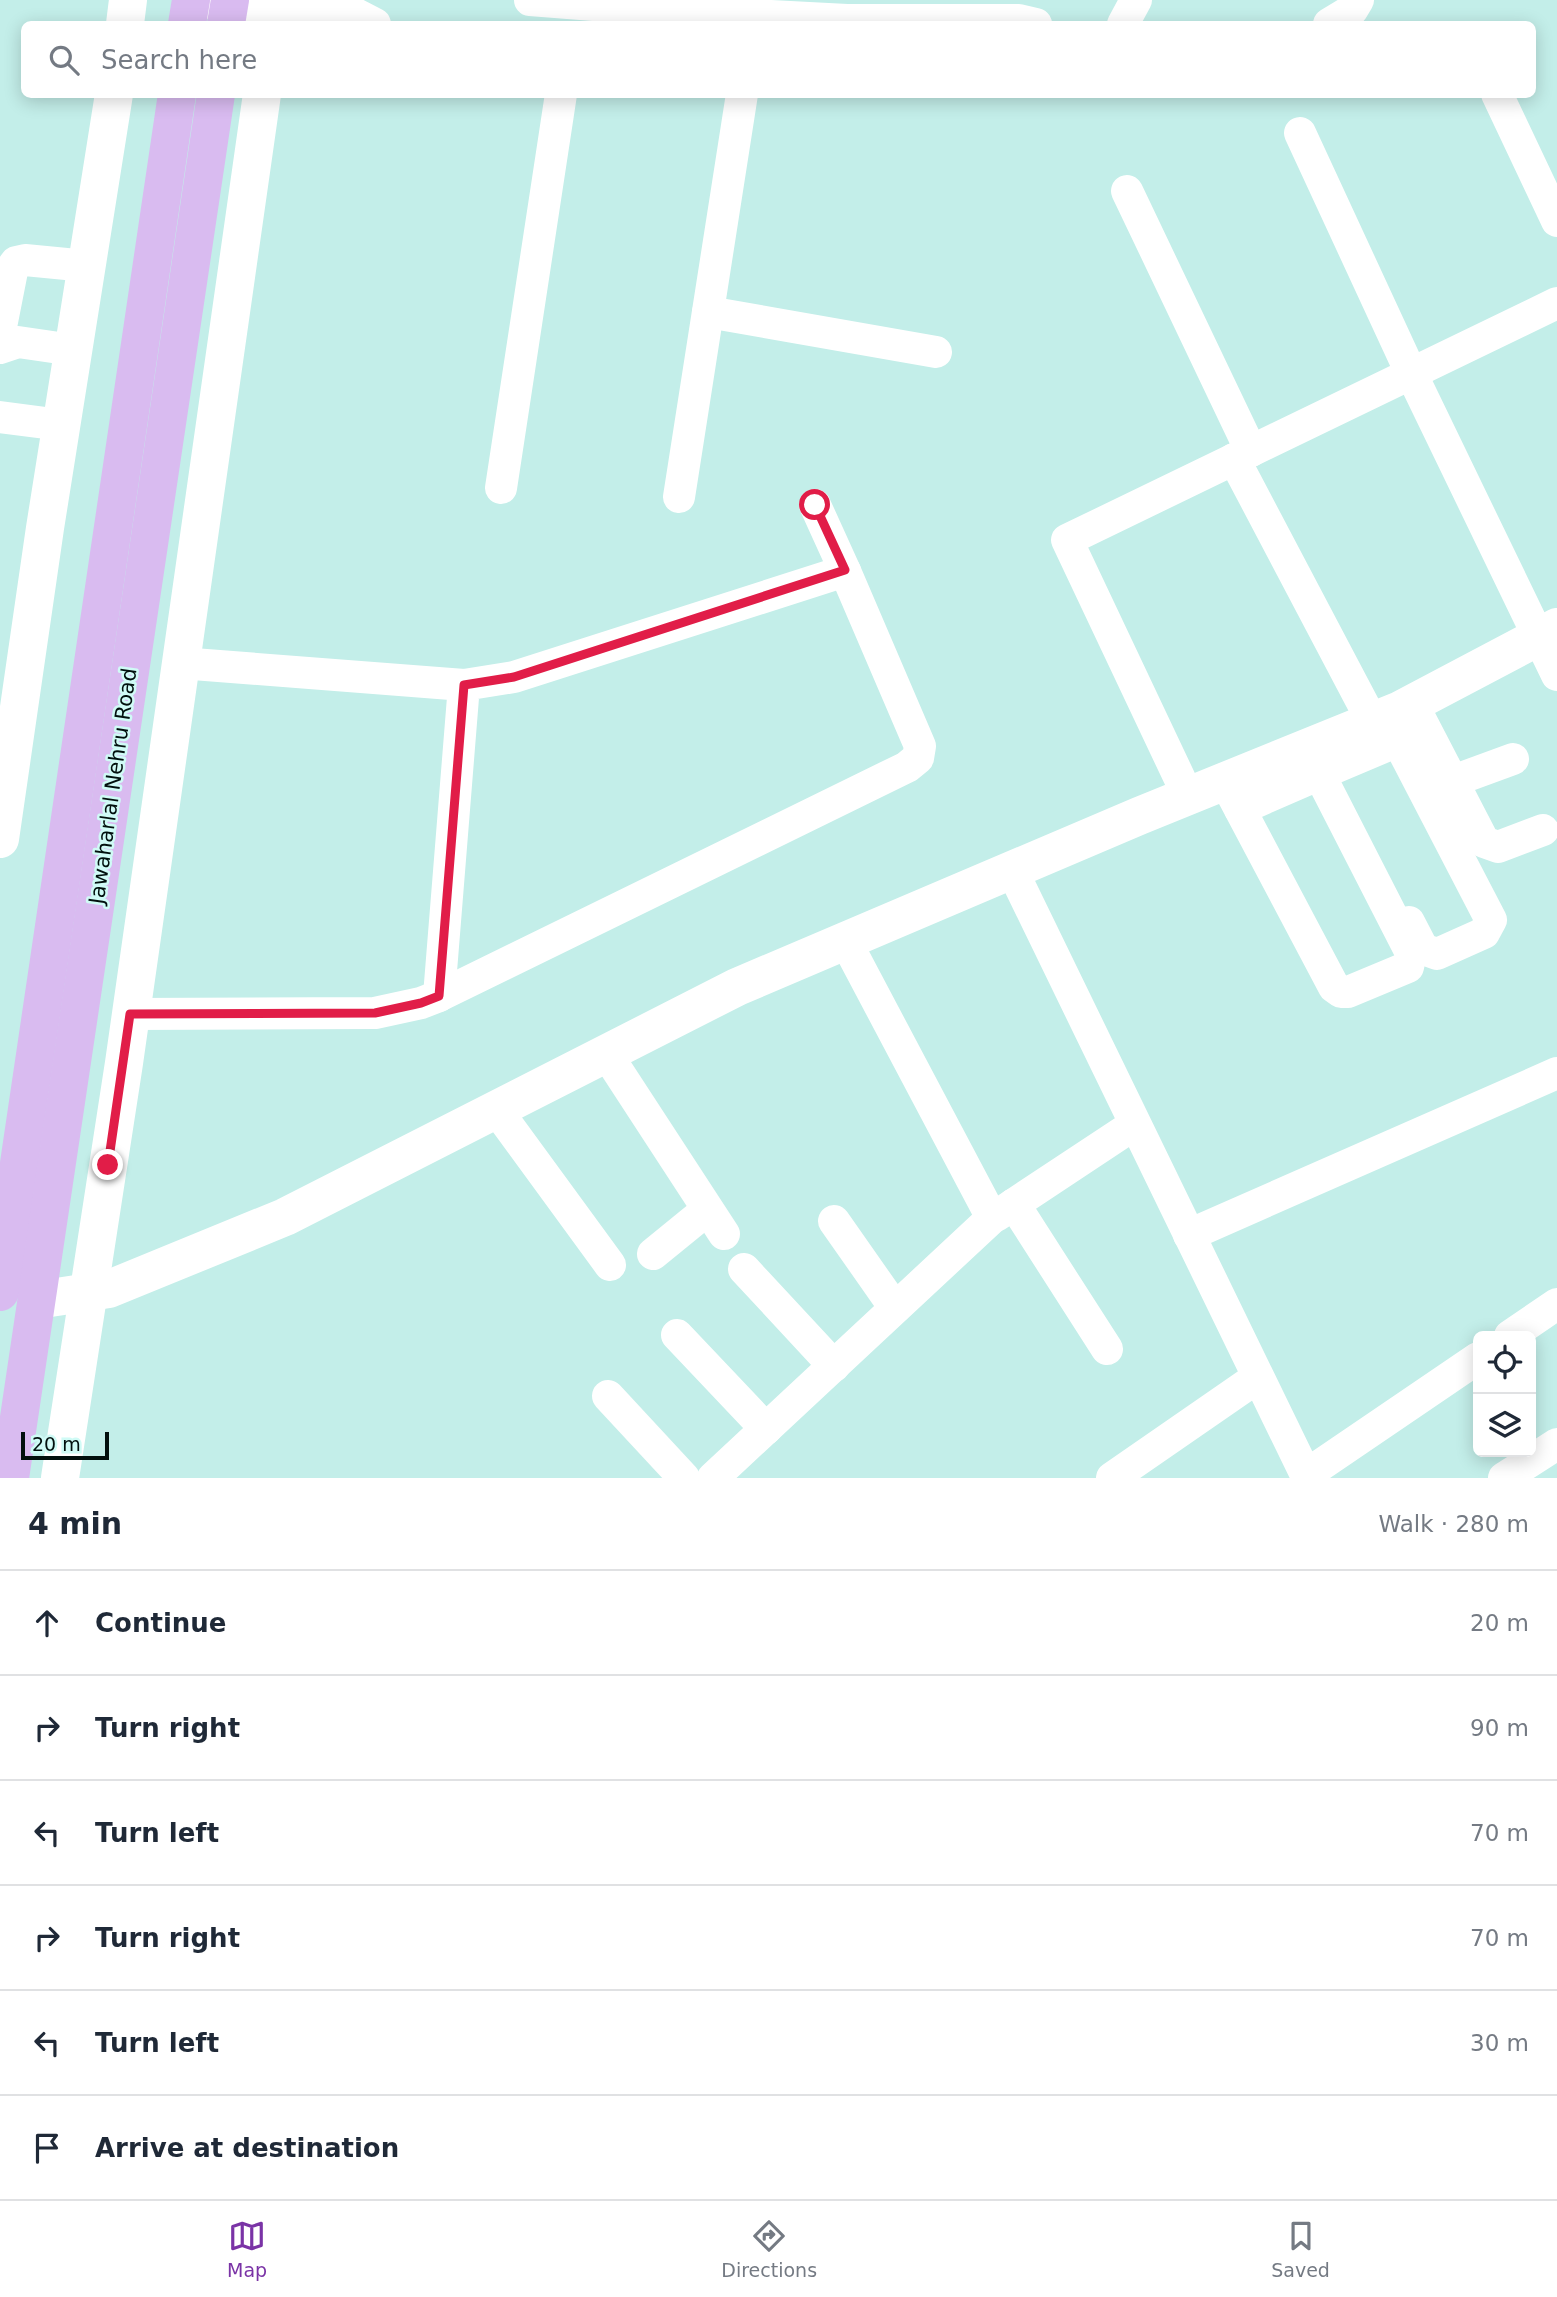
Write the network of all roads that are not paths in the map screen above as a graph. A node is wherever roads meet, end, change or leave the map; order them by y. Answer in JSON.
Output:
{"nodes":[{"id":1,"x":128,"y":0,"type":"edge"},
{"id":2,"x":191,"y":0,"type":"edge"},
{"id":3,"x":530,"y":0,"type":"edge"},
{"id":4,"x":1136,"y":0,"type":"edge"},
{"id":5,"x":1357,"y":0,"type":"edge"},
{"id":6,"x":658,"y":5,"type":"edge"},
{"id":7,"x":224,"y":6,"type":"edge"},
{"id":8,"x":274,"y":10,"type":"edge"},
{"id":9,"x":849,"y":10,"type":"edge"},
{"id":10,"x":365,"y":12,"type":"edge"},
{"id":11,"x":125,"y":21,"type":"edge"},
{"id":12,"x":188,"y":21,"type":"edge"},
{"id":13,"x":1023,"y":21,"type":"edge"},
{"id":14,"x":1126,"y":21,"type":"edge"},
{"id":15,"x":1334,"y":21,"type":"edge"},
{"id":16,"x":113,"y":98,"type":"edge"},
{"id":17,"x":176,"y":98,"type":"edge"},
{"id":18,"x":215,"y":98,"type":"edge"},
{"id":19,"x":261,"y":98,"type":"edge"},
{"id":20,"x":560,"y":98,"type":"edge"},
{"id":21,"x":741,"y":98,"type":"edge"},
{"id":22,"x":1499,"y":98,"type":"edge"},
{"id":23,"x":1300,"y":133,"type":"dead end"},
{"id":24,"x":1127,"y":191,"type":"dead end"},
{"id":25,"x":1557,"y":221,"type":"edge"},
{"id":26,"x":87,"y":266,"type":"junction"},
{"id":27,"x":1557,"y":303,"type":"edge"},
{"id":28,"x":708,"y":312,"type":"junction"},
{"id":29,"x":0,"y":332,"type":"edge"},
{"id":30,"x":0,"y":348,"type":"edge"},
{"id":31,"x":73,"y":350,"type":"junction"},
{"id":32,"x":936,"y":352,"type":"dead end"},
{"id":33,"x":1411,"y":373,"type":"junction"},
{"id":34,"x":0,"y":417,"type":"edge"},
{"id":35,"x":61,"y":425,"type":"junction"},
{"id":36,"x":1242,"y":455,"type":"junction"},
{"id":37,"x":501,"y":488,"type":"dead end"},
{"id":38,"x":679,"y":497,"type":"dead end"},
{"id":39,"x":815,"y":505,"type":"dead end"},
{"id":40,"x":845,"y":570,"type":"junction"},
{"id":41,"x":1548,"y":631,"type":"edge"},
{"id":42,"x":180,"y":663,"type":"junction"},
{"id":43,"x":1557,"y":675,"type":"edge"},
{"id":44,"x":464,"y":685,"type":"junction"},
{"id":45,"x":1392,"y":720,"type":"junction"},
{"id":46,"x":6,"y":754,"type":"edge"},
{"id":47,"x":1513,"y":759,"type":"dead end"},
{"id":48,"x":1317,"y":760,"type":"junction"},
{"id":49,"x":1453,"y":781,"type":"junction"},
{"id":50,"x":1233,"y":795,"type":"junction"},
{"id":51,"x":1188,"y":796,"type":"junction"},
{"id":52,"x":1543,"y":830,"type":"dead end"},
{"id":53,"x":0,"y":839,"type":"edge"},
{"id":54,"x":1012,"y":870,"type":"junction"},
{"id":55,"x":845,"y":940,"type":"junction"},
{"id":56,"x":439,"y":996,"type":"junction"},
{"id":57,"x":130,"y":1014,"type":"junction"},
{"id":58,"x":606,"y":1053,"type":"junction"},
{"id":59,"x":1557,"y":1073,"type":"edge"},
{"id":60,"x":496,"y":1109,"type":"junction"},
{"id":61,"x":1135,"y":1124,"type":"junction"},
{"id":62,"x":1003,"y":1211,"type":"junction"},
{"id":63,"x":834,"y":1221,"type":"dead end"},
{"id":64,"x":1189,"y":1235,"type":"junction"},
{"id":65,"x":653,"y":1254,"type":"dead end"},
{"id":66,"x":610,"y":1265,"type":"dead end"},
{"id":67,"x":744,"y":1269,"type":"dead end"},
{"id":68,"x":0,"y":1292,"type":"edge"},
{"id":69,"x":87,"y":1292,"type":"junction"},
{"id":70,"x":37,"y":1300,"type":"junction"},
{"id":71,"x":1557,"y":1304,"type":"edge"},
{"id":72,"x":895,"y":1308,"type":"junction"},
{"id":73,"x":1517,"y":1331,"type":"edge"},
{"id":74,"x":677,"y":1335,"type":"dead end"},
{"id":75,"x":1107,"y":1349,"type":"dead end"},
{"id":76,"x":1473,"y":1361,"type":"edge"},
{"id":77,"x":834,"y":1366,"type":"junction"},
{"id":78,"x":1258,"y":1377,"type":"junction"},
{"id":79,"x":608,"y":1396,"type":"dead end"},
{"id":80,"x":766,"y":1429,"type":"junction"},
{"id":81,"x":1557,"y":1444,"type":"edge"},
{"id":82,"x":1306,"y":1477,"type":"edge"},
{"id":83,"x":10,"y":1478,"type":"edge"},
{"id":84,"x":60,"y":1478,"type":"edge"},
{"id":85,"x":684,"y":1478,"type":"edge"},
{"id":86,"x":713,"y":1478,"type":"edge"},
{"id":87,"x":1112,"y":1478,"type":"edge"},
{"id":88,"x":1504,"y":1478,"type":"edge"}],
"edges":[{"from":1,"to":11,"type":"street"},
{"from":2,"to":12,"type":"main road"},
{"from":3,"to":6,"type":"street"},
{"from":4,"to":14,"type":"street"},
{"from":5,"to":15,"type":"street"},
{"from":6,"to":9,"type":"street"},
{"from":7,"to":8,"type":"street"},
{"from":8,"to":10,"type":"street"},
{"from":9,"to":13,"type":"street"},
{"from":16,"to":26,"type":"street"},
{"from":17,"to":68,"type":"main road","name":"Jawaharlal Nehru Road"},
{"from":18,"to":70,"type":"main road","name":"Jawaharlal Nehru Road"},
{"from":19,"to":42,"type":"street"},
{"from":20,"to":37,"type":"street"},
{"from":21,"to":28,"type":"street"},
{"from":22,"to":25,"type":"street"},
{"from":23,"to":33,"type":"street"},
{"from":24,"to":36,"type":"street"},
{"from":26,"to":29,"type":"street"},
{"from":26,"to":31,"type":"street"},
{"from":27,"to":33,"type":"street"},
{"from":28,"to":32,"type":"street"},
{"from":28,"to":38,"type":"street"},
{"from":30,"to":31,"type":"street"},
{"from":31,"to":35,"type":"street"},
{"from":33,"to":36,"type":"street"},
{"from":33,"to":41,"type":"street"},
{"from":34,"to":35,"type":"street"},
{"from":35,"to":46,"type":"street"},
{"from":36,"to":45,"type":"street"},
{"from":36,"to":51,"type":"street"},
{"from":39,"to":40,"type":"street"},
{"from":40,"to":44,"type":"street"},
{"from":40,"to":56,"type":"street"},
{"from":41,"to":43,"type":"street"},
{"from":41,"to":45,"type":"street"},
{"from":42,"to":44,"type":"street"},
{"from":42,"to":57,"type":"street"},
{"from":44,"to":56,"type":"street"},
{"from":45,"to":48,"type":"street"},
{"from":45,"to":48,"type":"street"},
{"from":45,"to":49,"type":"street"},
{"from":46,"to":53,"type":"street"},
{"from":47,"to":49,"type":"street"},
{"from":48,"to":50,"type":"street"},
{"from":48,"to":50,"type":"street"},
{"from":49,"to":52,"type":"street"},
{"from":50,"to":51,"type":"street"},
{"from":51,"to":54,"type":"street"},
{"from":54,"to":55,"type":"street"},
{"from":54,"to":61,"type":"street"},
{"from":55,"to":58,"type":"street"},
{"from":55,"to":62,"type":"street"},
{"from":56,"to":57,"type":"street"},
{"from":57,"to":69,"type":"street"},
{"from":58,"to":60,"type":"street"},
{"from":58,"to":65,"type":"street"},
{"from":59,"to":64,"type":"street"},
{"from":60,"to":66,"type":"street"},
{"from":60,"to":69,"type":"street"},
{"from":61,"to":62,"type":"street"},
{"from":61,"to":64,"type":"street"},
{"from":62,"to":72,"type":"street"},
{"from":62,"to":75,"type":"street"},
{"from":63,"to":72,"type":"street"},
{"from":64,"to":78,"type":"street"},
{"from":67,"to":77,"type":"street"},
{"from":69,"to":70,"type":"street"},
{"from":69,"to":84,"type":"street"},
{"from":70,"to":83,"type":"main road","name":"Jawaharlal Nehru Road"},
{"from":71,"to":73,"type":"street"},
{"from":72,"to":77,"type":"street"},
{"from":74,"to":80,"type":"street"},
{"from":76,"to":82,"type":"street"},
{"from":77,"to":80,"type":"street"},
{"from":78,"to":82,"type":"street"},
{"from":78,"to":87,"type":"street"},
{"from":79,"to":85,"type":"street"},
{"from":80,"to":86,"type":"street"},
{"from":81,"to":88,"type":"street"}]}
